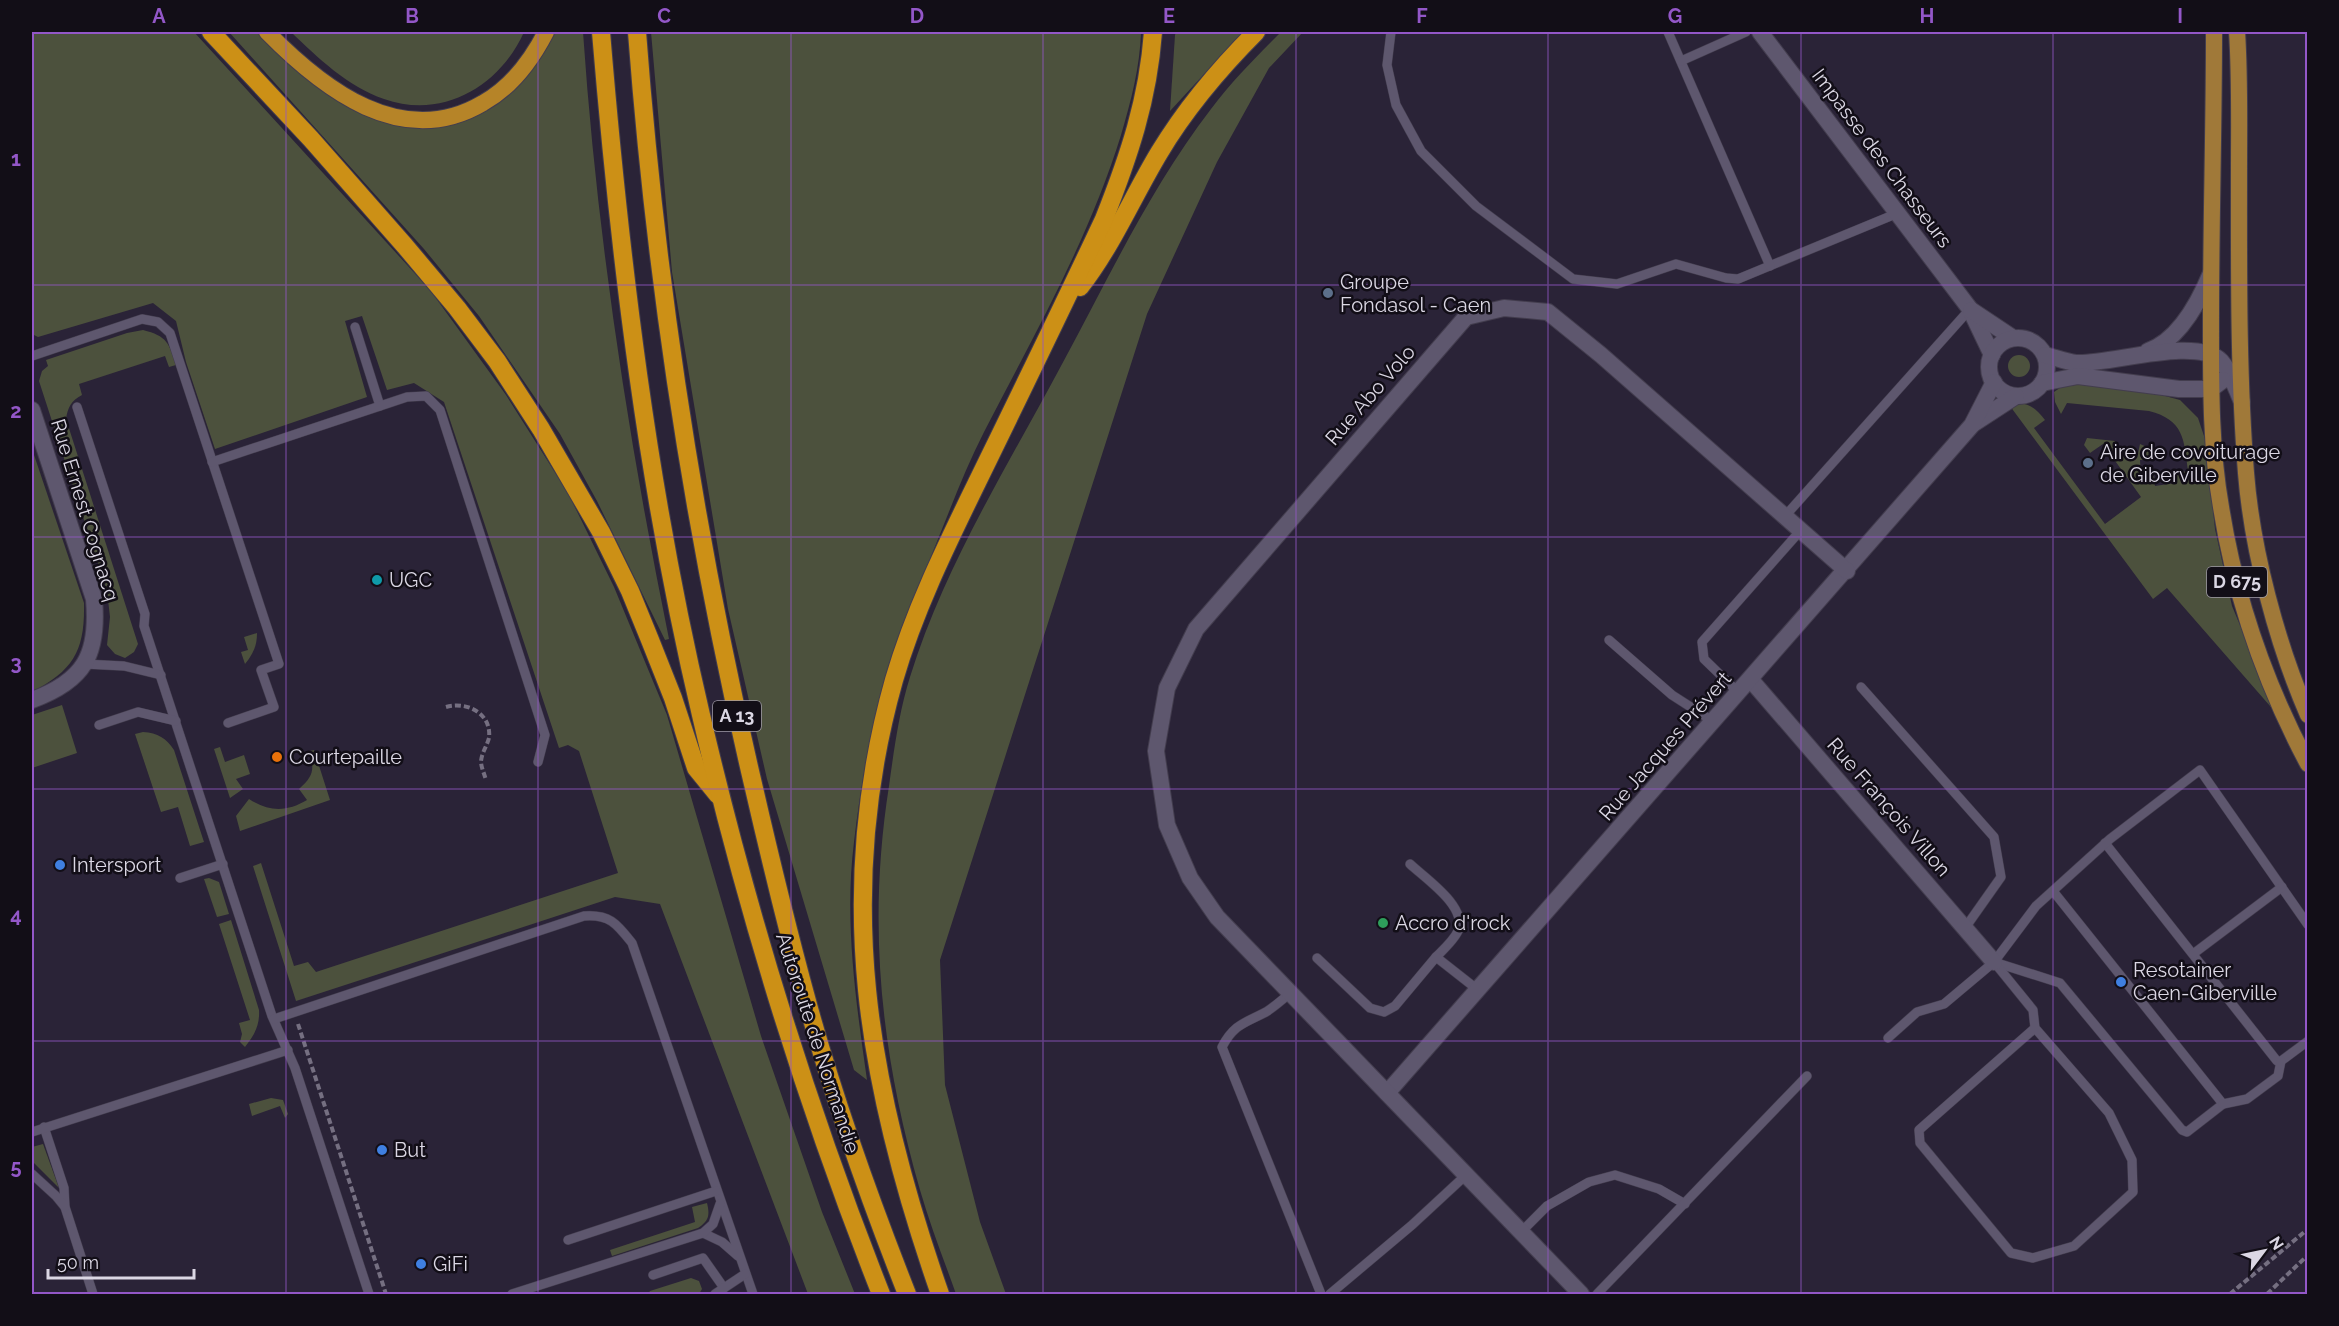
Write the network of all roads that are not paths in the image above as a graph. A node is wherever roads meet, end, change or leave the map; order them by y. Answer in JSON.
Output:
{"nodes":[{"id":1,"x":211,"y":32,"type":"edge"},
{"id":2,"x":267,"y":32,"type":"edge"},
{"id":3,"x":546,"y":32,"type":"edge"},
{"id":4,"x":601,"y":32,"type":"edge"},
{"id":5,"x":637,"y":32,"type":"edge"},
{"id":6,"x":1256,"y":32,"type":"edge"},
{"id":7,"x":1391,"y":32,"type":"edge"},
{"id":8,"x":1668,"y":32,"type":"edge"},
{"id":9,"x":1746,"y":32,"type":"edge"},
{"id":10,"x":1760,"y":32,"type":"edge"},
{"id":11,"x":2214,"y":32,"type":"edge"},
{"id":12,"x":2237,"y":32,"type":"edge"},
{"id":13,"x":1152,"y":36,"type":"edge"},
{"id":14,"x":1681,"y":61,"type":"junction"},
{"id":15,"x":1898,"y":213,"type":"junction"},
{"id":16,"x":1770,"y":266,"type":"junction"},
{"id":17,"x":2211,"y":272,"type":"junction"},
{"id":18,"x":1062,"y":309,"type":"junction"},
{"id":19,"x":1970,"y":309,"type":"junction"},
{"id":20,"x":355,"y":327,"type":"dead end"},
{"id":21,"x":2013,"y":338,"type":"junction"},
{"id":22,"x":2241,"y":347,"type":"junction"},
{"id":23,"x":1992,"y":355,"type":"junction"},
{"id":24,"x":2044,"y":355,"type":"junction"},
{"id":25,"x":2211,"y":355,"type":"junction"},
{"id":26,"x":32,"y":356,"type":"edge"},
{"id":27,"x":2135,"y":356,"type":"junction"},
{"id":28,"x":2229,"y":373,"type":"junction"},
{"id":29,"x":1994,"y":382,"type":"junction"},
{"id":30,"x":2042,"y":383,"type":"junction"},
{"id":31,"x":2211,"y":389,"type":"junction"},
{"id":32,"x":2016,"y":396,"type":"junction"},
{"id":33,"x":2242,"y":403,"type":"junction"},
{"id":34,"x":380,"y":406,"type":"junction"},
{"id":35,"x":77,"y":407,"type":"dead end"},
{"id":36,"x":32,"y":410,"type":"edge"},
{"id":37,"x":1972,"y":425,"type":"junction"},
{"id":38,"x":212,"y":462,"type":"junction"},
{"id":39,"x":1786,"y":515,"type":"junction"},
{"id":40,"x":1801,"y":530,"type":"junction"},
{"id":41,"x":1847,"y":571,"type":"junction"},
{"id":42,"x":1609,"y":640,"type":"dead end"},
{"id":43,"x":84,"y":664,"type":"junction"},
{"id":44,"x":161,"y":675,"type":"junction"},
{"id":45,"x":1751,"y":680,"type":"junction"},
{"id":46,"x":1861,"y":687,"type":"dead end"},
{"id":47,"x":1739,"y":693,"type":"junction"},
{"id":48,"x":32,"y":700,"type":"edge"},
{"id":49,"x":2307,"y":715,"type":"edge"},
{"id":50,"x":176,"y":720,"type":"junction"},
{"id":51,"x":1714,"y":722,"type":"junction"},
{"id":52,"x":228,"y":723,"type":"dead end"},
{"id":53,"x":99,"y":725,"type":"dead end"},
{"id":54,"x":538,"y":762,"type":"dead end"},
{"id":55,"x":2307,"y":764,"type":"edge"},
{"id":56,"x":722,"y":801,"type":"junction"},
{"id":57,"x":2106,"y":843,"type":"junction"},
{"id":58,"x":223,"y":864,"type":"junction"},
{"id":59,"x":1410,"y":864,"type":"dead end"},
{"id":60,"x":180,"y":878,"type":"dead end"},
{"id":61,"x":2282,"y":887,"type":"junction"},
{"id":62,"x":2053,"y":891,"type":"junction"},
{"id":63,"x":2307,"y":925,"type":"edge"},
{"id":64,"x":1965,"y":928,"type":"junction"},
{"id":65,"x":2193,"y":954,"type":"junction"},
{"id":66,"x":1436,"y":957,"type":"junction"},
{"id":67,"x":1317,"y":958,"type":"dead end"},
{"id":68,"x":1994,"y":962,"type":"junction"},
{"id":69,"x":1478,"y":990,"type":"junction"},
{"id":70,"x":1289,"y":993,"type":"junction"},
{"id":71,"x":274,"y":1019,"type":"junction"},
{"id":72,"x":2035,"y":1029,"type":"junction"},
{"id":73,"x":1888,"y":1038,"type":"dead end"},
{"id":74,"x":2307,"y":1041,"type":"edge"},
{"id":75,"x":288,"y":1050,"type":"junction"},
{"id":76,"x":2282,"y":1061,"type":"junction"},
{"id":77,"x":1807,"y":1076,"type":"dead end"},
{"id":78,"x":1387,"y":1093,"type":"junction"},
{"id":79,"x":2223,"y":1104,"type":"junction"},
{"id":80,"x":44,"y":1127,"type":"junction"},
{"id":81,"x":32,"y":1132,"type":"edge"},
{"id":82,"x":32,"y":1174,"type":"edge"},
{"id":83,"x":1466,"y":1175,"type":"junction"},
{"id":84,"x":716,"y":1191,"type":"junction"},
{"id":85,"x":720,"y":1204,"type":"junction"},
{"id":86,"x":1685,"y":1204,"type":"junction"},
{"id":87,"x":65,"y":1207,"type":"junction"},
{"id":88,"x":1521,"y":1232,"type":"junction"},
{"id":89,"x":703,"y":1233,"type":"junction"},
{"id":90,"x":568,"y":1240,"type":"dead end"},
{"id":91,"x":739,"y":1257,"type":"junction"},
{"id":92,"x":745,"y":1274,"type":"junction"},
{"id":93,"x":652,"y":1275,"type":"dead end"},
{"id":94,"x":724,"y":1288,"type":"junction"},
{"id":95,"x":93,"y":1294,"type":"edge"},
{"id":96,"x":369,"y":1294,"type":"edge"},
{"id":97,"x":512,"y":1294,"type":"edge"},
{"id":98,"x":715,"y":1294,"type":"edge"},
{"id":99,"x":753,"y":1294,"type":"edge"},
{"id":100,"x":881,"y":1294,"type":"edge"},
{"id":101,"x":907,"y":1294,"type":"edge"},
{"id":102,"x":940,"y":1294,"type":"edge"},
{"id":103,"x":1321,"y":1294,"type":"edge"},
{"id":104,"x":1330,"y":1294,"type":"edge"},
{"id":105,"x":1581,"y":1294,"type":"edge"},
{"id":106,"x":1597,"y":1294,"type":"edge"}],
"edges":[{"from":1,"to":56,"type":"highway"},
{"from":2,"to":3,"type":"highway"},
{"from":4,"to":56,"type":"highway","number":"A 13"},
{"from":5,"to":101,"type":"highway","number":"A 13"},
{"from":6,"to":18,"type":"highway"},
{"from":7,"to":16,"type":"lane"},
{"from":8,"to":14,"type":"lane"},
{"from":9,"to":14,"type":"lane"},
{"from":10,"to":15,"type":"street","name":"Impasse des Chasseurs"},
{"from":11,"to":17,"type":"main road","number":"D 675"},
{"from":12,"to":22,"type":"main road","number":"D 675"},
{"from":13,"to":18,"type":"highway"},
{"from":14,"to":16,"type":"lane"},
{"from":15,"to":16,"type":"lane"},
{"from":15,"to":19,"type":"street","name":"Impasse des Chasseurs"},
{"from":17,"to":25,"type":"main road","number":"D 675"},
{"from":17,"to":27,"type":"street"},
{"from":18,"to":102,"type":"highway"},
{"from":19,"to":21,"type":"street","name":"Impasse des Chasseurs"},
{"from":19,"to":23,"type":"street","name":"Impasse des Chasseurs"},
{"from":19,"to":39,"type":"lane"},
{"from":20,"to":34,"type":"lane"},
{"from":21,"to":23,"type":"street"},
{"from":21,"to":24,"type":"street"},
{"from":22,"to":28,"type":"street"},
{"from":22,"to":33,"type":"main road","number":"D 675"},
{"from":23,"to":29,"type":"street"},
{"from":24,"to":27,"type":"street"},
{"from":24,"to":30,"type":"street"},
{"from":25,"to":27,"type":"street"},
{"from":25,"to":28,"type":"street"},
{"from":25,"to":31,"type":"main road","number":"D 675"},
{"from":26,"to":38,"type":"lane"},
{"from":28,"to":31,"type":"street"},
{"from":28,"to":33,"type":"street"},
{"from":29,"to":32,"type":"street"},
{"from":29,"to":37,"type":"street","name":"Rue Jacques Prévert"},
{"from":30,"to":31,"type":"street","name":"Rue Jacques Prévert"},
{"from":30,"to":32,"type":"street","name":"Rue Jacques Prévert"},
{"from":31,"to":55,"type":"main road","number":"D 675"},
{"from":32,"to":37,"type":"street","name":"Rue Jacques Prévert"},
{"from":33,"to":49,"type":"main road","number":"D 675"},
{"from":34,"to":38,"type":"lane"},
{"from":34,"to":54,"type":"lane"},
{"from":35,"to":44,"type":"lane"},
{"from":36,"to":43,"type":"street","name":"Rue Ernest Cognacq"},
{"from":37,"to":41,"type":"street","name":"Rue Jacques Prévert"},
{"from":38,"to":52,"type":"lane"},
{"from":39,"to":40,"type":"street","name":"Rue Abo Volo"},
{"from":39,"to":70,"type":"street","name":"Rue Abo Volo"},
{"from":40,"to":41,"type":"street","name":"Rue Abo Volo"},
{"from":40,"to":47,"type":"lane"},
{"from":41,"to":45,"type":"street","name":"Rue Jacques Prévert"},
{"from":42,"to":51,"type":"lane"},
{"from":43,"to":44,"type":"lane"},
{"from":43,"to":48,"type":"street","name":"Rue Ernest Cognacq"},
{"from":44,"to":50,"type":"lane"},
{"from":45,"to":47,"type":"street","name":"Rue Jacques Prévert"},
{"from":45,"to":64,"type":"street","name":"Rue François Villon"},
{"from":46,"to":64,"type":"lane"},
{"from":47,"to":51,"type":"street","name":"Rue Jacques Prévert"},
{"from":50,"to":53,"type":"lane"},
{"from":50,"to":58,"type":"lane"},
{"from":51,"to":69,"type":"street","name":"Rue Jacques Prévert"},
{"from":56,"to":100,"type":"highway","name":"Autoroute de Normandie","number":"A 13"},
{"from":57,"to":61,"type":"lane"},
{"from":57,"to":62,"type":"lane"},
{"from":57,"to":65,"type":"lane"},
{"from":58,"to":60,"type":"lane"},
{"from":58,"to":71,"type":"lane"},
{"from":59,"to":66,"type":"lane"},
{"from":61,"to":63,"type":"lane"},
{"from":61,"to":65,"type":"lane"},
{"from":62,"to":68,"type":"lane"},
{"from":62,"to":79,"type":"lane"},
{"from":64,"to":68,"type":"street","name":"Rue François Villon"},
{"from":65,"to":76,"type":"lane"},
{"from":66,"to":67,"type":"lane"},
{"from":66,"to":69,"type":"lane"},
{"from":68,"to":72,"type":"lane"},
{"from":68,"to":73,"type":"lane"},
{"from":68,"to":79,"type":"lane"},
{"from":69,"to":78,"type":"street","name":"Rue Jacques Prévert"},
{"from":70,"to":78,"type":"street","name":"Rue Abo Volo"},
{"from":70,"to":103,"type":"lane"},
{"from":71,"to":75,"type":"lane"},
{"from":71,"to":84,"type":"lane"},
{"from":72,"to":72,"type":"lane"},
{"from":74,"to":76,"type":"lane"},
{"from":75,"to":80,"type":"lane"},
{"from":75,"to":96,"type":"lane"},
{"from":76,"to":79,"type":"lane"},
{"from":77,"to":86,"type":"lane"},
{"from":78,"to":83,"type":"street","name":"Rue Abo Volo"},
{"from":80,"to":81,"type":"lane"},
{"from":80,"to":87,"type":"lane"},
{"from":82,"to":87,"type":"lane"},
{"from":83,"to":88,"type":"street","name":"Rue Abo Volo"},
{"from":83,"to":104,"type":"lane"},
{"from":84,"to":85,"type":"lane"},
{"from":84,"to":90,"type":"lane"},
{"from":85,"to":89,"type":"lane"},
{"from":85,"to":91,"type":"lane"},
{"from":86,"to":88,"type":"lane"},
{"from":86,"to":106,"type":"lane"},
{"from":87,"to":95,"type":"lane"},
{"from":88,"to":105,"type":"street","name":"Rue Abo Volo"},
{"from":89,"to":91,"type":"lane"},
{"from":89,"to":97,"type":"lane"},
{"from":91,"to":92,"type":"lane"},
{"from":92,"to":94,"type":"lane"},
{"from":92,"to":99,"type":"lane"},
{"from":93,"to":94,"type":"lane"},
{"from":94,"to":98,"type":"lane"}]}
